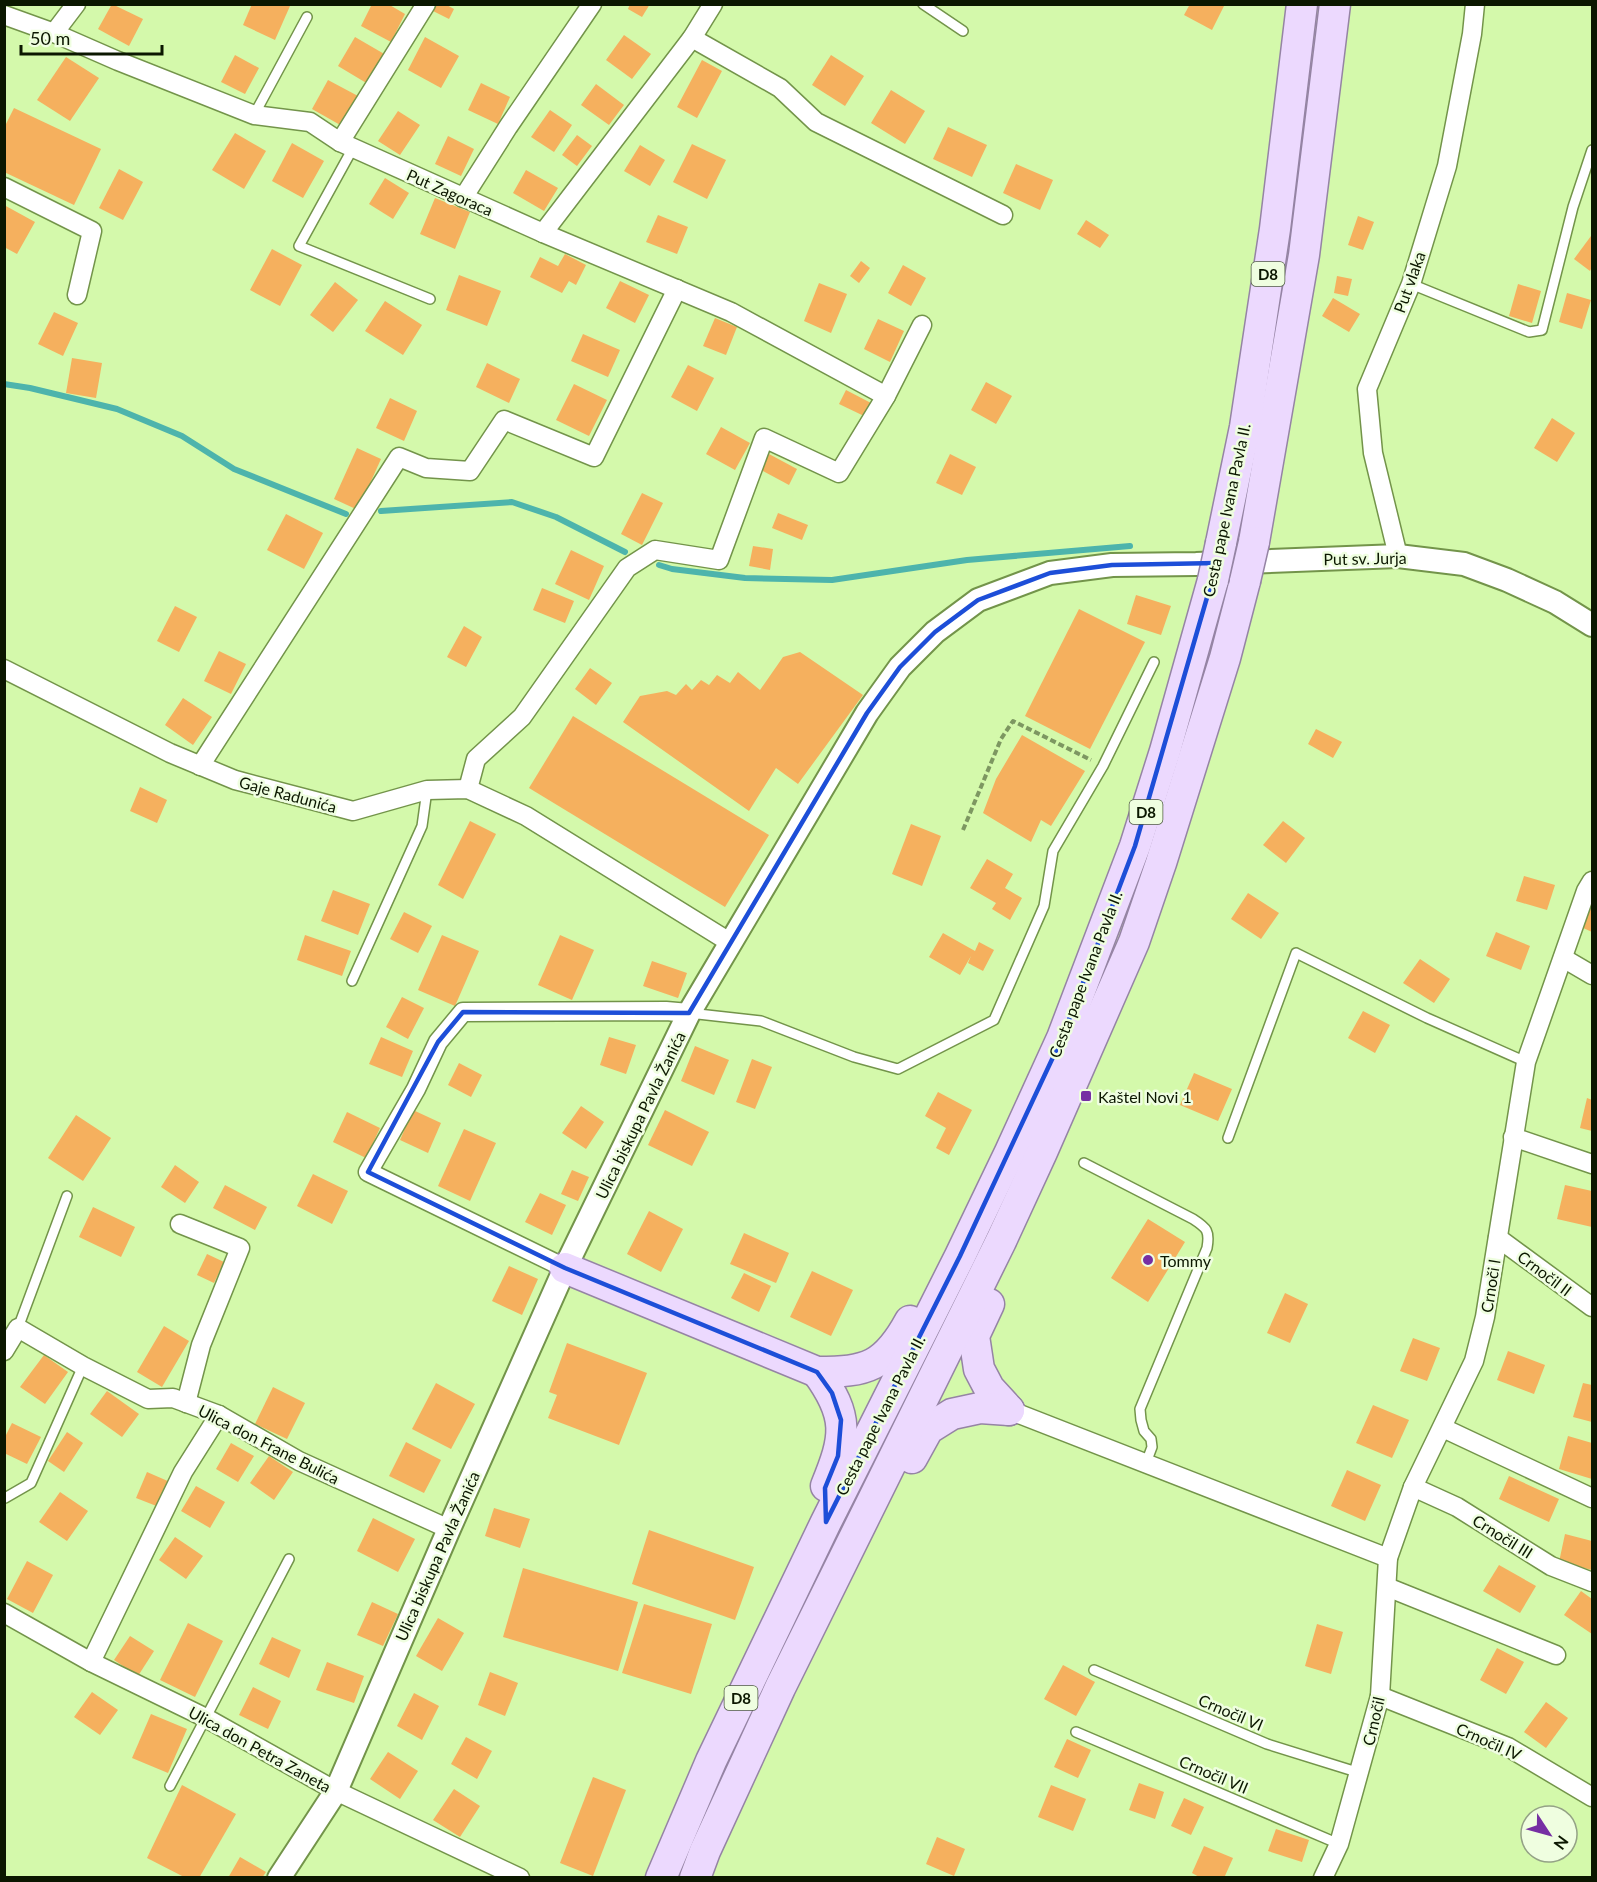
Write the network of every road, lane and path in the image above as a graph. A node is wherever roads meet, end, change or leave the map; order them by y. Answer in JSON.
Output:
{"nodes":[{"id":1,"x":76,"y":4,"type":"edge"},
{"id":2,"x":426,"y":4,"type":"edge"},
{"id":3,"x":592,"y":4,"type":"edge"},
{"id":4,"x":713,"y":4,"type":"edge"},
{"id":5,"x":923,"y":4,"type":"edge"},
{"id":6,"x":1302,"y":4,"type":"edge"},
{"id":7,"x":1335,"y":4,"type":"edge"},
{"id":8,"x":1475,"y":4,"type":"edge"},
{"id":9,"x":4,"y":15,"type":"edge"},
{"id":10,"x":307,"y":17,"type":"dead end"},
{"id":11,"x":963,"y":31,"type":"dead end"},
{"id":12,"x":54,"y":33,"type":"junction"},
{"id":13,"x":692,"y":38,"type":"junction"},
{"id":14,"x":254,"y":115,"type":"junction"},
{"id":15,"x":346,"y":145,"type":"junction"},
{"id":16,"x":1593,"y":150,"type":"edge"},
{"id":17,"x":4,"y":187,"type":"edge"},
{"id":18,"x":463,"y":198,"type":"junction"},
{"id":19,"x":1003,"y":215,"type":"dead end"},
{"id":20,"x":543,"y":233,"type":"junction"},
{"id":21,"x":1411,"y":284,"type":"junction"},
{"id":22,"x":677,"y":289,"type":"junction"},
{"id":23,"x":77,"y":295,"type":"dead end"},
{"id":24,"x":430,"y":298,"type":"dead end"},
{"id":25,"x":922,"y":324,"type":"dead end"},
{"id":26,"x":886,"y":396,"type":"junction"},
{"id":27,"x":1398,"y":556,"type":"junction"},
{"id":28,"x":1204,"y":572,"type":"junction"},
{"id":29,"x":1593,"y":625,"type":"edge"},
{"id":30,"x":1154,"y":662,"type":"dead end"},
{"id":31,"x":4,"y":669,"type":"edge"},
{"id":32,"x":200,"y":766,"type":"junction"},
{"id":33,"x":1102,"y":766,"type":"junction"},
{"id":34,"x":468,"y":789,"type":"junction"},
{"id":35,"x":427,"y":790,"type":"junction"},
{"id":36,"x":963,"y":830,"type":"dead end"},
{"id":37,"x":1593,"y":881,"type":"edge"},
{"id":38,"x":730,"y":943,"type":"junction"},
{"id":39,"x":1563,"y":958,"type":"junction"},
{"id":40,"x":1593,"y":975,"type":"edge"},
{"id":41,"x":352,"y":981,"type":"dead end"},
{"id":42,"x":689,"y":1013,"type":"junction"},
{"id":43,"x":1526,"y":1062,"type":"junction"},
{"id":44,"x":1514,"y":1137,"type":"junction"},
{"id":45,"x":1228,"y":1138,"type":"dead end"},
{"id":46,"x":1084,"y":1163,"type":"dead end"},
{"id":47,"x":1593,"y":1164,"type":"edge"},
{"id":48,"x":67,"y":1196,"type":"dead end"},
{"id":49,"x":180,"y":1224,"type":"dead end"},
{"id":50,"x":1498,"y":1238,"type":"junction"},
{"id":51,"x":1001,"y":1241,"type":"junction"},
{"id":52,"x":960,"y":1256,"type":"junction"},
{"id":53,"x":566,"y":1268,"type":"junction"},
{"id":54,"x":1593,"y":1307,"type":"edge"},
{"id":55,"x":18,"y":1328,"type":"junction"},
{"id":56,"x":4,"y":1351,"type":"edge"},
{"id":57,"x":83,"y":1365,"type":"junction"},
{"id":58,"x":817,"y":1372,"type":"junction"},
{"id":59,"x":186,"y":1403,"type":"junction"},
{"id":60,"x":1009,"y":1410,"type":"junction"},
{"id":61,"x":219,"y":1415,"type":"junction"},
{"id":62,"x":1443,"y":1428,"type":"junction"},
{"id":63,"x":1146,"y":1463,"type":"junction"},
{"id":64,"x":1413,"y":1487,"type":"junction"},
{"id":65,"x":5,"y":1498,"type":"edge"},
{"id":66,"x":1593,"y":1498,"type":"edge"},
{"id":67,"x":872,"y":1501,"type":"junction"},
{"id":68,"x":826,"y":1522,"type":"junction"},
{"id":69,"x":448,"y":1529,"type":"junction"},
{"id":70,"x":1388,"y":1558,"type":"junction"},
{"id":71,"x":289,"y":1559,"type":"dead end"},
{"id":72,"x":1593,"y":1582,"type":"edge"},
{"id":73,"x":1387,"y":1587,"type":"junction"},
{"id":74,"x":4,"y":1612,"type":"edge"},
{"id":75,"x":1556,"y":1655,"type":"dead end"},
{"id":76,"x":91,"y":1662,"type":"junction"},
{"id":77,"x":1094,"y":1670,"type":"dead end"},
{"id":78,"x":1380,"y":1696,"type":"junction"},
{"id":79,"x":206,"y":1718,"type":"junction"},
{"id":80,"x":1076,"y":1732,"type":"dead end"},
{"id":81,"x":1360,"y":1773,"type":"junction"},
{"id":82,"x":170,"y":1786,"type":"dead end"},
{"id":83,"x":336,"y":1791,"type":"junction"},
{"id":84,"x":1593,"y":1797,"type":"edge"},
{"id":85,"x":1339,"y":1844,"type":"junction"},
{"id":86,"x":279,"y":1878,"type":"edge"},
{"id":87,"x":520,"y":1878,"type":"edge"},
{"id":88,"x":661,"y":1878,"type":"edge"},
{"id":89,"x":695,"y":1878,"type":"edge"},
{"id":90,"x":1323,"y":1878,"type":"edge"}],
"edges":[{"from":1,"to":12,"type":"street"},
{"from":2,"to":15,"type":"street"},
{"from":3,"to":18,"type":"street"},
{"from":4,"to":13,"type":"street"},
{"from":5,"to":11,"type":"lane"},
{"from":6,"to":28,"type":"main road","name":"Cesta pape Ivana Pavla II.","number":"D8","bridge":true},
{"from":7,"to":51,"type":"main road","name":"Cesta pape Ivana Pavla II.","number":"D8","bridge":true},
{"from":8,"to":21,"type":"street","name":"Put vlaka"},
{"from":9,"to":12,"type":"street","name":"Put Zagoraca"},
{"from":10,"to":14,"type":"lane"},
{"from":12,"to":14,"type":"street","name":"Put Zagoraca"},
{"from":13,"to":19,"type":"street"},
{"from":13,"to":20,"type":"street"},
{"from":14,"to":15,"type":"street","name":"Put Zagoraca"},
{"from":15,"to":18,"type":"street","name":"Put Zagoraca"},
{"from":15,"to":24,"type":"lane"},
{"from":16,"to":21,"type":"lane"},
{"from":17,"to":23,"type":"street"},
{"from":18,"to":20,"type":"street","name":"Put Zagoraca"},
{"from":20,"to":22,"type":"street","name":"Put Zagoraca"},
{"from":21,"to":27,"type":"street","name":"Put vlaka"},
{"from":22,"to":26,"type":"street","name":"Put Zagoraca"},
{"from":22,"to":32,"type":"street"},
{"from":25,"to":26,"type":"street"},
{"from":26,"to":34,"type":"street"},
{"from":27,"to":28,"type":"street","name":"Put sv. Jurja"},
{"from":27,"to":29,"type":"street","name":"Put sv. Jurja"},
{"from":28,"to":38,"type":"street","name":"Ulica biskupa Pavla Žanića"},
{"from":28,"to":52,"type":"main road","name":"Cesta pape Ivana Pavla II.","number":"D8"},
{"from":30,"to":33,"type":"lane"},
{"from":31,"to":32,"type":"street","name":"Gaje Radunića"},
{"from":32,"to":35,"type":"street","name":"Gaje Radunića"},
{"from":33,"to":36,"type":"path"},
{"from":33,"to":42,"type":"lane"},
{"from":34,"to":35,"type":"street","name":"Gaje Radunića"},
{"from":34,"to":38,"type":"street","name":"Gaje Radunića"},
{"from":35,"to":41,"type":"lane"},
{"from":37,"to":39,"type":"street","name":"Crnoči l"},
{"from":38,"to":42,"type":"street","name":"Ulica biskupa Pavla Žanića"},
{"from":39,"to":40,"type":"street"},
{"from":39,"to":43,"type":"street","name":"Crnoči l"},
{"from":42,"to":53,"type":"street","name":"Ulica biskupa Pavla Žanića"},
{"from":42,"to":53,"type":"street"},
{"from":43,"to":44,"type":"street","name":"Crnoči l"},
{"from":43,"to":45,"type":"lane"},
{"from":44,"to":47,"type":"street"},
{"from":44,"to":50,"type":"street","name":"Crnoči l"},
{"from":46,"to":63,"type":"lane"},
{"from":48,"to":55,"type":"lane"},
{"from":49,"to":59,"type":"street"},
{"from":50,"to":54,"type":"street","name":"Crnočil II"},
{"from":50,"to":62,"type":"street","name":"Crnoči l"},
{"from":51,"to":60,"type":"main road"},
{"from":51,"to":67,"type":"main road","name":"Cesta pape Ivana Pavla II.","number":"D8"},
{"from":52,"to":58,"type":"main road"},
{"from":52,"to":68,"type":"main road","name":"Cesta pape Ivana Pavla II.","number":"D8"},
{"from":53,"to":58,"type":"main road"},
{"from":53,"to":69,"type":"street","name":"Ulica biskupa Pavla Žanića"},
{"from":55,"to":56,"type":"street"},
{"from":55,"to":57,"type":"street","name":"Ulica don Frane Bulića"},
{"from":57,"to":59,"type":"street","name":"Ulica don Frane Bulića"},
{"from":57,"to":65,"type":"lane"},
{"from":58,"to":68,"type":"main road"},
{"from":59,"to":61,"type":"street","name":"Ulica don Frane Bulića"},
{"from":60,"to":63,"type":"street"},
{"from":60,"to":67,"type":"main road"},
{"from":61,"to":69,"type":"street","name":"Ulica don Frane Bulića"},
{"from":61,"to":76,"type":"street"},
{"from":62,"to":64,"type":"street","name":"Crnoči l"},
{"from":62,"to":66,"type":"street"},
{"from":63,"to":70,"type":"street"},
{"from":64,"to":70,"type":"street","name":"Crnoči l"},
{"from":64,"to":72,"type":"street","name":"Crnočil III"},
{"from":67,"to":89,"type":"main road","name":"Cesta pape Ivana Pavla II.","number":"D8"},
{"from":68,"to":88,"type":"main road","name":"Cesta pape Ivana Pavla II.","number":"D8"},
{"from":69,"to":83,"type":"street","name":"Ulica biskupa Pavla Žanića"},
{"from":70,"to":73,"type":"street","name":"Crnočil"},
{"from":71,"to":79,"type":"lane"},
{"from":73,"to":75,"type":"street"},
{"from":73,"to":78,"type":"street","name":"Crnočil"},
{"from":74,"to":76,"type":"street","name":"Ulica don Petra Zaneta"},
{"from":76,"to":79,"type":"street","name":"Ulica don Petra Zaneta"},
{"from":77,"to":81,"type":"lane","name":"Crnočil VI"},
{"from":78,"to":81,"type":"street","name":"Crnočil"},
{"from":78,"to":84,"type":"street","name":"Crnočil IV"},
{"from":79,"to":82,"type":"lane"},
{"from":79,"to":83,"type":"street","name":"Ulica don Petra Zaneta"},
{"from":80,"to":85,"type":"lane","name":"Crnočil VII"},
{"from":81,"to":85,"type":"street","name":"Crnočil"},
{"from":83,"to":86,"type":"street","name":"Ulica biskupa Pavla Žanića"},
{"from":83,"to":87,"type":"street","name":"Ulica don Petra Zaneta"},
{"from":85,"to":90,"type":"street","name":"Crnočil"}]}
